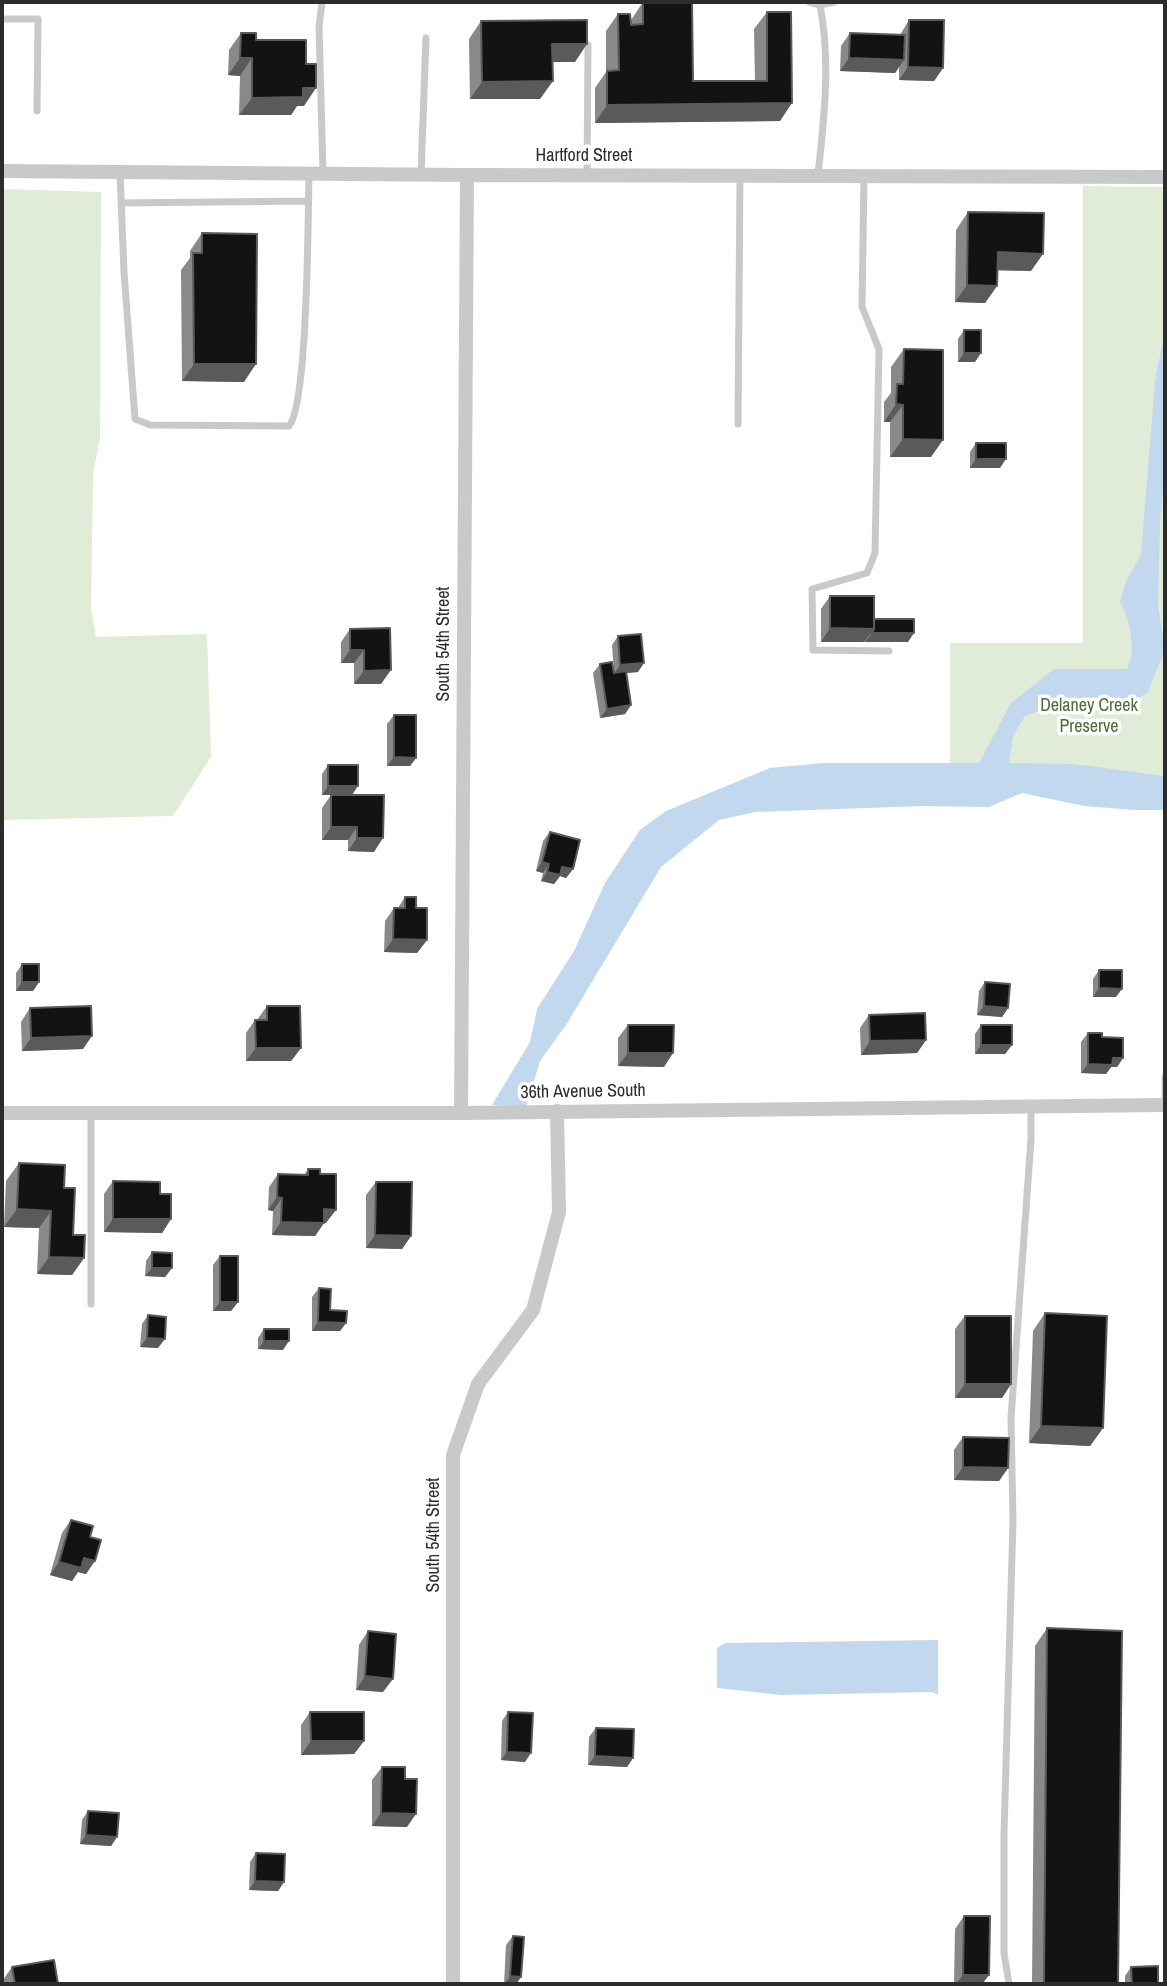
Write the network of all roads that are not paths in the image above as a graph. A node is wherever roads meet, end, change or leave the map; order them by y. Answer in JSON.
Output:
{"nodes":[{"id":1,"x":322,"y":2,"type":"edge"},
{"id":2,"x":809,"y":2,"type":"edge"},
{"id":3,"x":834,"y":2,"type":"edge"},
{"id":4,"x":820,"y":3,"type":"edge"},
{"id":5,"x":2,"y":19,"type":"edge"},
{"id":6,"x":426,"y":38,"type":"dead end"},
{"id":7,"x":588,"y":45,"type":"edge"},
{"id":8,"x":37,"y":111,"type":"dead end"},
{"id":9,"x":2,"y":171,"type":"edge"},
{"id":10,"x":120,"y":172,"type":"junction"},
{"id":11,"x":316,"y":174,"type":"junction"},
{"id":12,"x":421,"y":175,"type":"junction"},
{"id":13,"x":467,"y":175,"type":"junction"},
{"id":14,"x":587,"y":176,"type":"junction"},
{"id":15,"x":740,"y":176,"type":"junction"},
{"id":16,"x":817,"y":176,"type":"junction"},
{"id":17,"x":864,"y":176,"type":"junction"},
{"id":18,"x":1165,"y":177,"type":"edge"},
{"id":19,"x":308,"y":201,"type":"junction"},
{"id":20,"x":121,"y":203,"type":"junction"},
{"id":21,"x":738,"y":424,"type":"dead end"},
{"id":22,"x":889,"y":651,"type":"dead end"},
{"id":23,"x":1165,"y":1077,"type":"edge"},
{"id":24,"x":1165,"y":1105,"type":"edge"},
{"id":25,"x":1031,"y":1107,"type":"junction"},
{"id":26,"x":557,"y":1111,"type":"junction"},
{"id":27,"x":2,"y":1113,"type":"edge"},
{"id":28,"x":91,"y":1113,"type":"junction"},
{"id":29,"x":461,"y":1113,"type":"junction"},
{"id":30,"x":91,"y":1304,"type":"dead end"},
{"id":31,"x":453,"y":1984,"type":"edge"},
{"id":32,"x":1009,"y":1984,"type":"edge"}],
"edges":[{"from":1,"to":11,"type":"lane"},
{"from":2,"to":4,"type":"lane"},
{"from":3,"to":4,"type":"lane"},
{"from":4,"to":16,"type":"lane"},
{"from":5,"to":8,"type":"lane"},
{"from":6,"to":12,"type":"lane"},
{"from":7,"to":14,"type":"lane"},
{"from":9,"to":10,"type":"street","name":"Hartford Street"},
{"from":10,"to":11,"type":"street","name":"Hartford Street"},
{"from":10,"to":20,"type":"lane"},
{"from":11,"to":12,"type":"street","name":"Hartford Street"},
{"from":11,"to":19,"type":"lane"},
{"from":12,"to":13,"type":"street","name":"Hartford Street"},
{"from":13,"to":14,"type":"street","name":"Hartford Street"},
{"from":13,"to":29,"type":"street","name":"South 54th Street"},
{"from":14,"to":15,"type":"street","name":"Hartford Street"},
{"from":15,"to":16,"type":"street","name":"Hartford Street"},
{"from":15,"to":21,"type":"lane"},
{"from":16,"to":17,"type":"street","name":"Hartford Street"},
{"from":17,"to":18,"type":"street","name":"Hartford Street"},
{"from":17,"to":22,"type":"lane"},
{"from":19,"to":20,"type":"lane"},
{"from":19,"to":20,"type":"lane"},
{"from":23,"to":24,"type":"lane"},
{"from":24,"to":25,"type":"street","name":"36th Avenue South"},
{"from":25,"to":26,"type":"street","name":"36th Avenue South"},
{"from":25,"to":32,"type":"lane"},
{"from":26,"to":29,"type":"street","name":"36th Avenue South"},
{"from":26,"to":31,"type":"street","name":"South 54th Street"},
{"from":27,"to":28,"type":"street","name":"36th Avenue South"},
{"from":28,"to":29,"type":"street","name":"36th Avenue South"},
{"from":28,"to":30,"type":"lane"}]}
